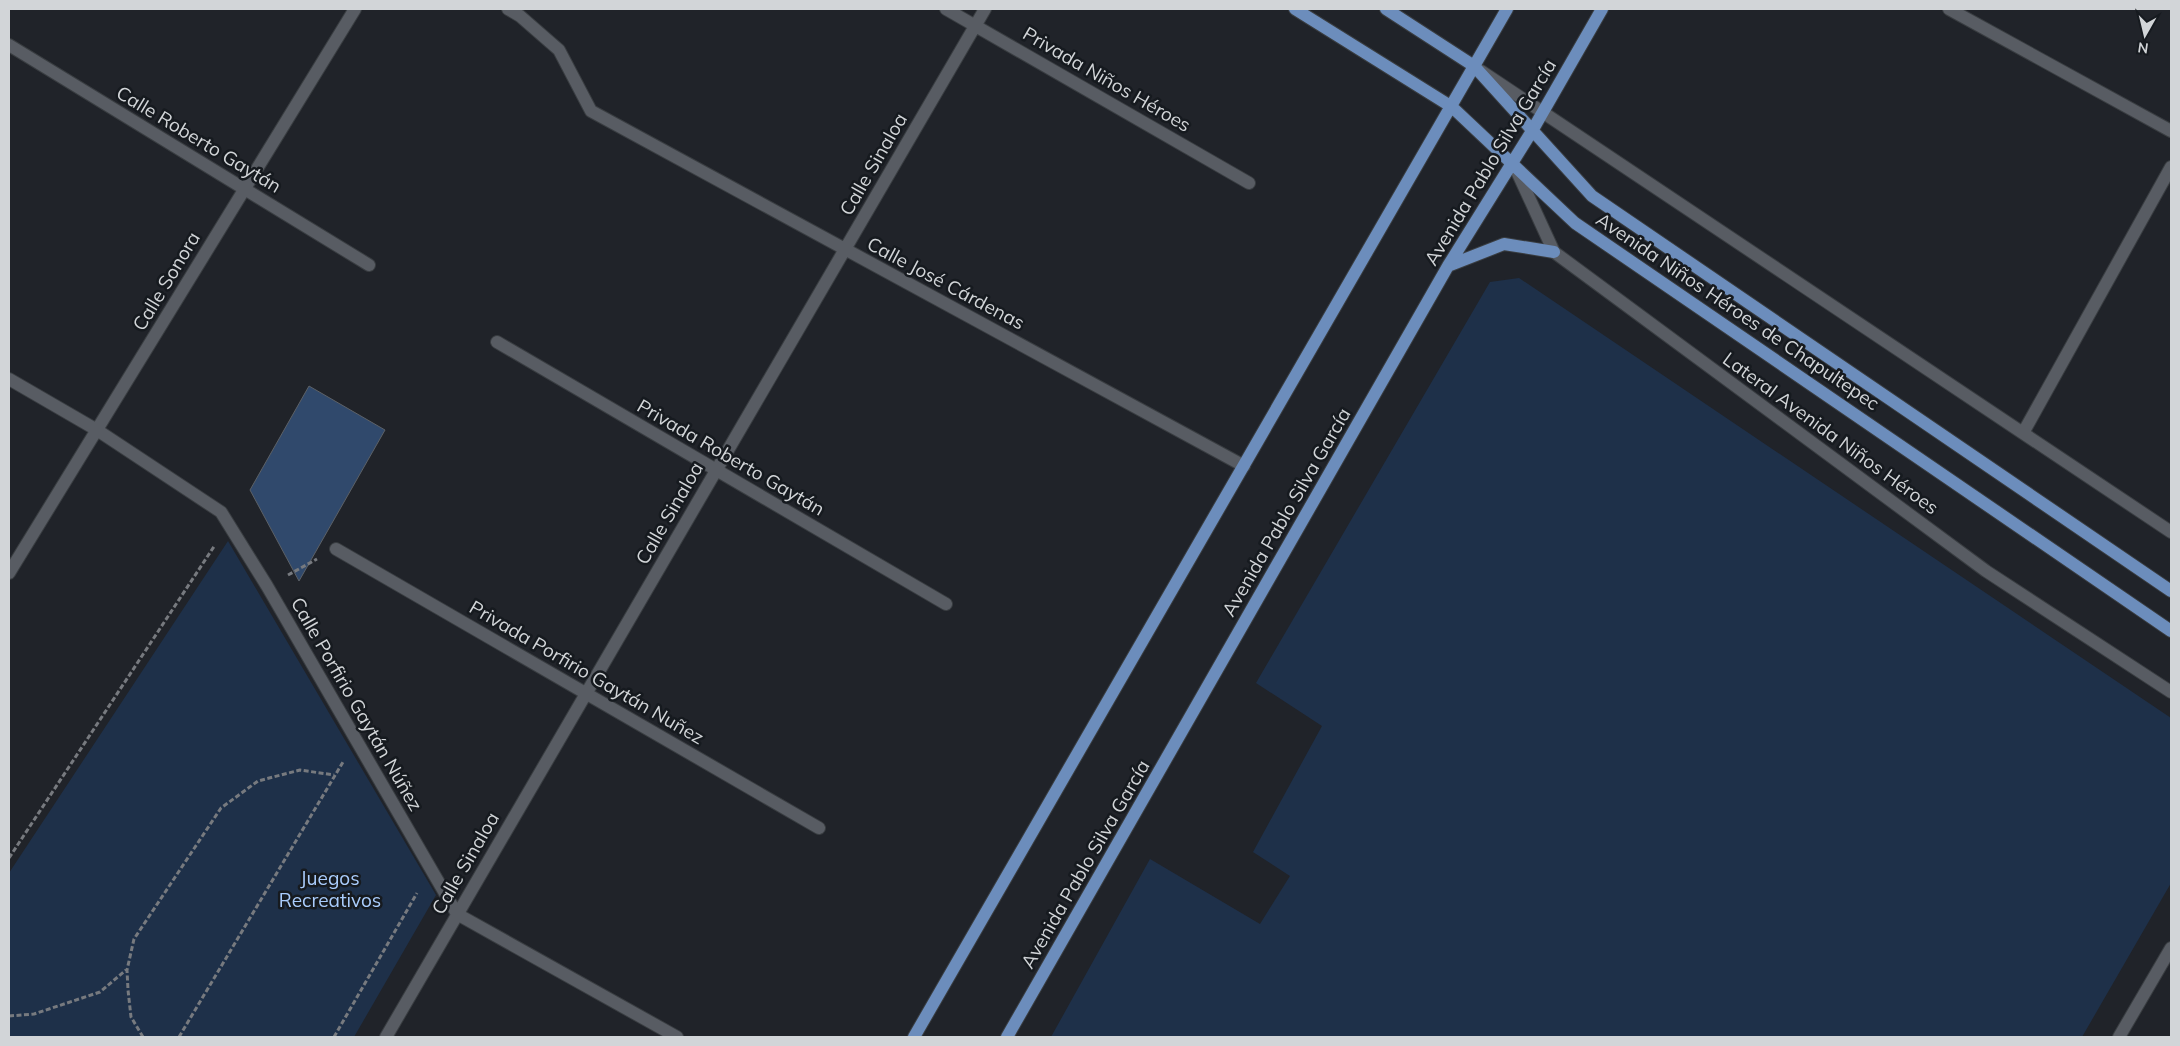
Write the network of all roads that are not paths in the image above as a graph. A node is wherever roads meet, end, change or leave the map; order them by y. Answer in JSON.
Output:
{"nodes":[{"id":1,"x":355,"y":9,"type":"edge"},
{"id":2,"x":508,"y":9,"type":"edge"},
{"id":3,"x":946,"y":9,"type":"edge"},
{"id":4,"x":985,"y":9,"type":"edge"},
{"id":5,"x":1295,"y":9,"type":"edge"},
{"id":6,"x":1386,"y":9,"type":"edge"},
{"id":7,"x":1507,"y":9,"type":"edge"},
{"id":8,"x":1602,"y":9,"type":"edge"},
{"id":9,"x":1948,"y":9,"type":"edge"},
{"id":10,"x":975,"y":25,"type":"junction"},
{"id":11,"x":9,"y":45,"type":"edge"},
{"id":12,"x":1474,"y":66,"type":"junction"},
{"id":13,"x":1452,"y":107,"type":"junction"},
{"id":14,"x":1543,"y":112,"type":"junction"},
{"id":15,"x":1532,"y":131,"type":"junction"},
{"id":16,"x":2171,"y":131,"type":"edge"},
{"id":17,"x":1512,"y":163,"type":"junction"},
{"id":18,"x":2171,"y":167,"type":"edge"},
{"id":19,"x":1249,"y":182,"type":"dead end"},
{"id":20,"x":244,"y":189,"type":"junction"},
{"id":21,"x":844,"y":250,"type":"junction"},
{"id":22,"x":1554,"y":252,"type":"junction"},
{"id":23,"x":369,"y":265,"type":"dead end"},
{"id":24,"x":1448,"y":266,"type":"junction"},
{"id":25,"x":497,"y":342,"type":"dead end"},
{"id":26,"x":9,"y":379,"type":"edge"},
{"id":27,"x":97,"y":430,"type":"junction"},
{"id":28,"x":2022,"y":433,"type":"junction"},
{"id":29,"x":1244,"y":466,"type":"junction"},
{"id":30,"x":716,"y":470,"type":"junction"},
{"id":31,"x":2171,"y":532,"type":"edge"},
{"id":32,"x":336,"y":550,"type":"road end"},
{"id":33,"x":9,"y":573,"type":"edge"},
{"id":34,"x":2171,"y":591,"type":"edge"},
{"id":35,"x":946,"y":604,"type":"dead end"},
{"id":36,"x":2171,"y":630,"type":"edge"},
{"id":37,"x":2171,"y":692,"type":"edge"},
{"id":38,"x":586,"y":693,"type":"junction"},
{"id":39,"x":819,"y":828,"type":"dead end"},
{"id":40,"x":457,"y":914,"type":"junction"},
{"id":41,"x":2171,"y":948,"type":"edge"},
{"id":42,"x":386,"y":1037,"type":"edge"},
{"id":43,"x":677,"y":1037,"type":"edge"},
{"id":44,"x":914,"y":1037,"type":"edge"},
{"id":45,"x":1007,"y":1037,"type":"edge"},
{"id":46,"x":2119,"y":1037,"type":"edge"}],
"edges":[{"from":1,"to":20,"type":"street","name":"Calle Sonora"},
{"from":2,"to":21,"type":"street","name":"Calle José Cárdenas"},
{"from":3,"to":10,"type":"street","name":"Privada Niños Héroes"},
{"from":4,"to":10,"type":"street","name":"Calle Sinaloa"},
{"from":5,"to":13,"type":"main road","name":"Avenida Niños Héroes de Chapultepec"},
{"from":6,"to":12,"type":"main road","name":"Avenida Niños Héroes de Chapultepec"},
{"from":7,"to":12,"type":"main road"},
{"from":8,"to":14,"type":"main road","name":"Avenida Pablo Silva García"},
{"from":9,"to":16,"type":"street"},
{"from":10,"to":19,"type":"street","name":"Privada Niños Héroes"},
{"from":10,"to":21,"type":"street","name":"Calle Sinaloa"},
{"from":11,"to":20,"type":"street","name":"Calle Roberto Gaytán"},
{"from":12,"to":13,"type":"main road"},
{"from":12,"to":14,"type":"street"},
{"from":12,"to":15,"type":"main road","name":"Avenida Niños Héroes de Chapultepec"},
{"from":13,"to":17,"type":"main road","name":"Avenida Niños Héroes de Chapultepec"},
{"from":13,"to":29,"type":"main road"},
{"from":14,"to":15,"type":"main road","name":"Avenida Pablo Silva García"},
{"from":14,"to":28,"type":"street"},
{"from":15,"to":17,"type":"main road","name":"Avenida Pablo Silva García"},
{"from":15,"to":34,"type":"main road","name":"Avenida Niños Héroes de Chapultepec"},
{"from":17,"to":22,"type":"street","name":"Lateral Avenida Niños Héroes"},
{"from":17,"to":24,"type":"main road","name":"Avenida Pablo Silva García"},
{"from":17,"to":36,"type":"main road","name":"Avenida Niños Héroes de Chapultepec"},
{"from":18,"to":28,"type":"street"},
{"from":20,"to":23,"type":"street","name":"Calle Roberto Gaytán"},
{"from":20,"to":27,"type":"street","name":"Calle Sonora"},
{"from":21,"to":29,"type":"street","name":"Calle José Cárdenas"},
{"from":21,"to":30,"type":"street","name":"Calle Sinaloa"},
{"from":22,"to":24,"type":"main road"},
{"from":22,"to":37,"type":"street","name":"Lateral Avenida Niños Héroes"},
{"from":24,"to":45,"type":"main road","name":"Avenida Pablo Silva García"},
{"from":25,"to":30,"type":"street","name":"Privada Roberto Gaytán"},
{"from":26,"to":27,"type":"street","name":"Calle Porfirio Gaytán Núñez"},
{"from":27,"to":33,"type":"street","name":"Calle Sonora"},
{"from":27,"to":40,"type":"street","name":"Calle Porfirio Gaytán Núñez"},
{"from":28,"to":31,"type":"street"},
{"from":29,"to":44,"type":"main road"},
{"from":30,"to":35,"type":"street","name":"Privada Roberto Gaytán"},
{"from":30,"to":38,"type":"street","name":"Calle Sinaloa"},
{"from":32,"to":38,"type":"street","name":"Privada Porfirio Gaytán Nuñez"},
{"from":38,"to":39,"type":"street","name":"Privada Porfirio Gaytán Nuñez"},
{"from":38,"to":40,"type":"street","name":"Calle Sinaloa"},
{"from":40,"to":42,"type":"street","name":"Calle Sinaloa"},
{"from":40,"to":43,"type":"street"},
{"from":41,"to":46,"type":"street"}]}
